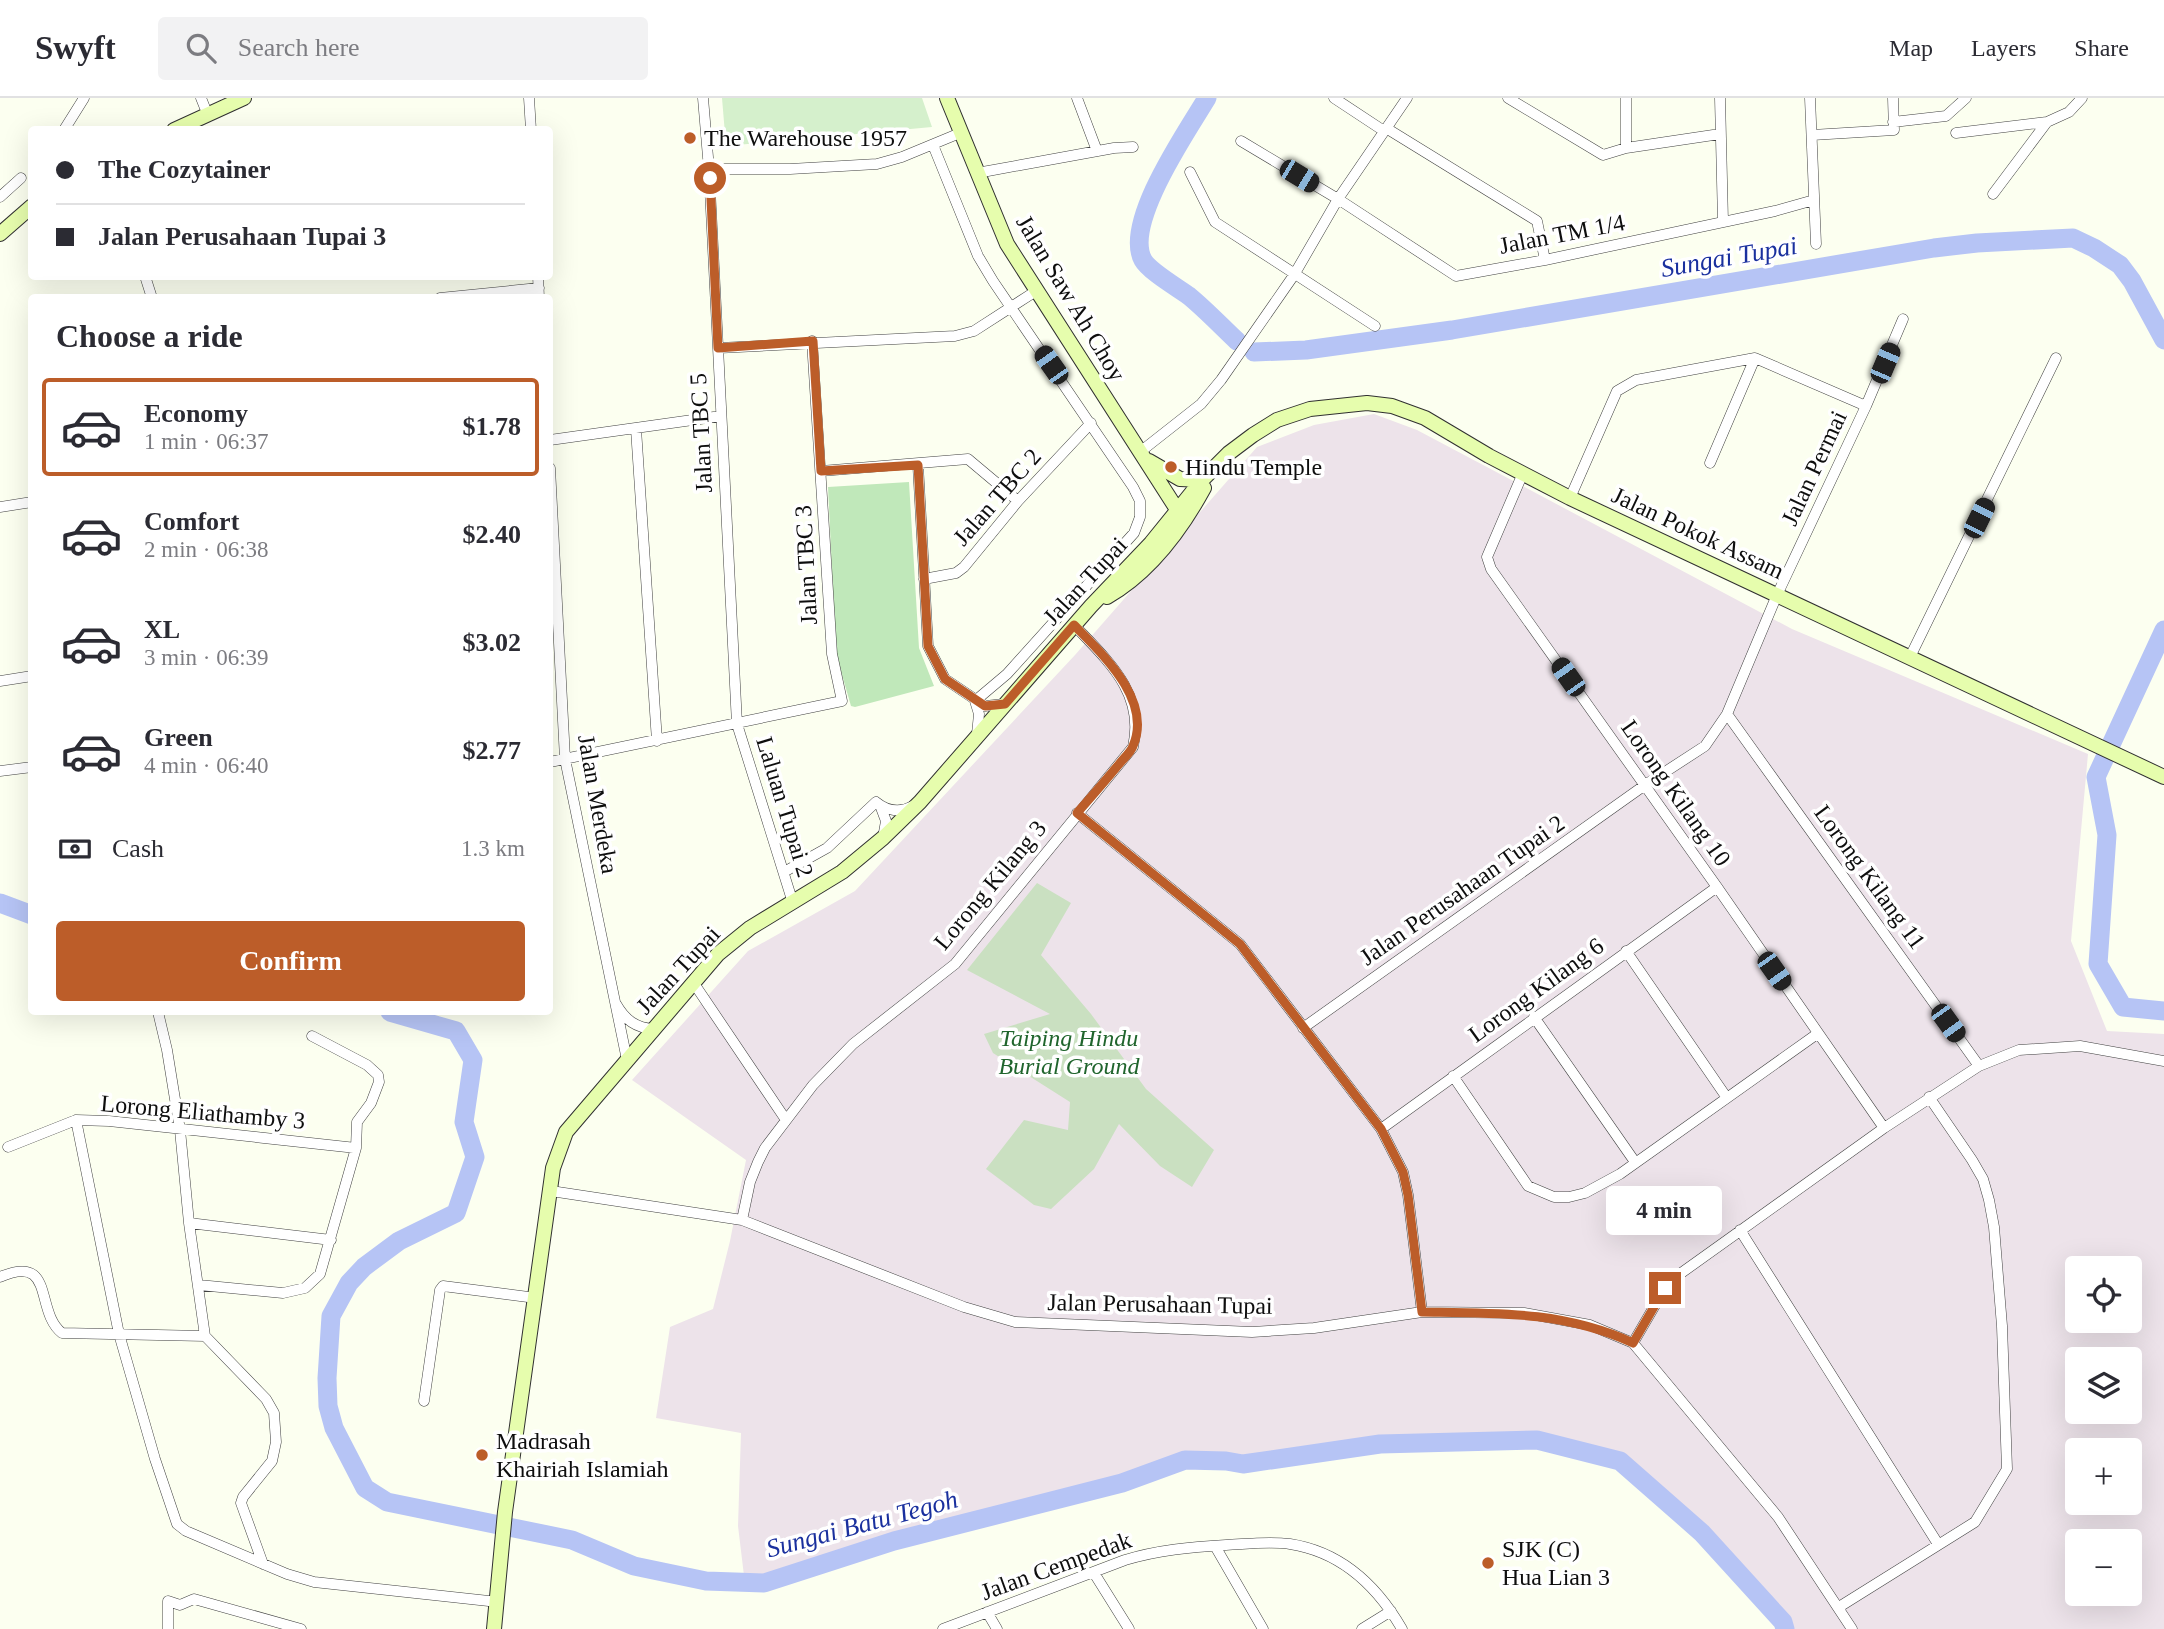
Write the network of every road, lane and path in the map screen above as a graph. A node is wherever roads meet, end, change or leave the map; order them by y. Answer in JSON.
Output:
{"nodes":[{"id":1,"x":84,"y":98,"type":"edge"},
{"id":2,"x":201,"y":98,"type":"edge"},
{"id":3,"x":244,"y":98,"type":"edge"},
{"id":4,"x":529,"y":98,"type":"edge"},
{"id":5,"x":703,"y":98,"type":"edge"},
{"id":6,"x":947,"y":98,"type":"edge"},
{"id":7,"x":1077,"y":98,"type":"edge"},
{"id":8,"x":1334,"y":98,"type":"edge"},
{"id":9,"x":1407,"y":98,"type":"edge"},
{"id":10,"x":1508,"y":98,"type":"edge"},
{"id":11,"x":1626,"y":98,"type":"edge"},
{"id":12,"x":1720,"y":98,"type":"edge"},
{"id":13,"x":1810,"y":98,"type":"edge"},
{"id":14,"x":1893,"y":98,"type":"edge"},
{"id":15,"x":1966,"y":98,"type":"edge"},
{"id":16,"x":2082,"y":98,"type":"edge"},
{"id":17,"x":207,"y":113,"type":"junction"},
{"id":18,"x":1893,"y":122,"type":"junction"},
{"id":19,"x":2047,"y":122,"type":"junction"},
{"id":20,"x":66,"y":126,"type":"edge"},
{"id":21,"x":183,"y":126,"type":"edge"},
{"id":22,"x":531,"y":126,"type":"edge"},
{"id":23,"x":1385,"y":130,"type":"junction"},
{"id":24,"x":960,"y":133,"type":"junction"},
{"id":25,"x":1956,"y":133,"type":"dead end"},
{"id":26,"x":1720,"y":134,"type":"junction"},
{"id":27,"x":1812,"y":135,"type":"junction"},
{"id":28,"x":1241,"y":141,"type":"dead end"},
{"id":29,"x":933,"y":145,"type":"junction"},
{"id":30,"x":1133,"y":147,"type":"dead end"},
{"id":31,"x":1626,"y":148,"type":"junction"},
{"id":32,"x":1097,"y":151,"type":"junction"},
{"id":33,"x":709,"y":169,"type":"junction"},
{"id":34,"x":1190,"y":172,"type":"dead end"},
{"id":35,"x":977,"y":173,"type":"junction"},
{"id":36,"x":21,"y":178,"type":"dead end"},
{"id":37,"x":1993,"y":194,"type":"dead end"},
{"id":38,"x":0,"y":197,"type":"edge"},
{"id":39,"x":1338,"y":200,"type":"junction"},
{"id":40,"x":1814,"y":200,"type":"junction"},
{"id":41,"x":28,"y":210,"type":"edge"},
{"id":42,"x":1723,"y":221,"type":"junction"},
{"id":43,"x":0,"y":234,"type":"edge"},
{"id":44,"x":1816,"y":244,"type":"dead end"},
{"id":45,"x":1545,"y":260,"type":"junction"},
{"id":46,"x":1294,"y":275,"type":"junction"},
{"id":47,"x":1036,"y":291,"type":"junction"},
{"id":48,"x":539,"y":293,"type":"edge"},
{"id":49,"x":519,"y":294,"type":"edge"},
{"id":50,"x":1011,"y":308,"type":"junction"},
{"id":51,"x":1903,"y":319,"type":"dead end"},
{"id":52,"x":1375,"y":326,"type":"dead end"},
{"id":53,"x":813,"y":341,"type":"junction"},
{"id":54,"x":718,"y":348,"type":"junction"},
{"id":55,"x":1755,"y":358,"type":"junction"},
{"id":56,"x":2056,"y":358,"type":"dead end"},
{"id":57,"x":1866,"y":406,"type":"junction"},
{"id":58,"x":721,"y":416,"type":"junction"},
{"id":59,"x":1091,"y":423,"type":"junction"},
{"id":60,"x":636,"y":429,"type":"junction"},
{"id":61,"x":553,"y":440,"type":"edge"},
{"id":62,"x":1142,"y":455,"type":"junction"},
{"id":63,"x":1710,"y":463,"type":"dead end"},
{"id":64,"x":918,"y":465,"type":"junction"},
{"id":65,"x":1216,"y":466,"type":"junction"},
{"id":66,"x":821,"y":471,"type":"junction"},
{"id":67,"x":1523,"y":473,"type":"junction"},
{"id":68,"x":1202,"y":480,"type":"junction"},
{"id":69,"x":1570,"y":498,"type":"junction"},
{"id":70,"x":1018,"y":501,"type":"junction"},
{"id":71,"x":28,"y":503,"type":"edge"},
{"id":72,"x":0,"y":507,"type":"edge"},
{"id":73,"x":1178,"y":511,"type":"junction"},
{"id":74,"x":924,"y":579,"type":"junction"},
{"id":75,"x":1777,"y":595,"type":"junction"},
{"id":76,"x":553,"y":604,"type":"edge"},
{"id":77,"x":1091,"y":606,"type":"junction"},
{"id":78,"x":1074,"y":625,"type":"junction"},
{"id":79,"x":1910,"y":657,"type":"junction"},
{"id":80,"x":28,"y":677,"type":"edge"},
{"id":81,"x":0,"y":681,"type":"edge"},
{"id":82,"x":554,"y":681,"type":"edge"},
{"id":83,"x":975,"y":701,"type":"junction"},
{"id":84,"x":1005,"y":704,"type":"junction"},
{"id":85,"x":1727,"y":714,"type":"junction"},
{"id":86,"x":737,"y":724,"type":"junction"},
{"id":87,"x":976,"y":738,"type":"junction"},
{"id":88,"x":657,"y":741,"type":"junction"},
{"id":89,"x":565,"y":759,"type":"junction"},
{"id":90,"x":553,"y":761,"type":"edge"},
{"id":91,"x":28,"y":767,"type":"edge"},
{"id":92,"x":0,"y":771,"type":"edge"},
{"id":93,"x":2164,"y":777,"type":"edge"},
{"id":94,"x":1645,"y":785,"type":"junction"},
{"id":95,"x":920,"y":802,"type":"junction"},
{"id":96,"x":880,"y":805,"type":"junction"},
{"id":97,"x":1077,"y":813,"type":"junction"},
{"id":98,"x":883,"y":838,"type":"junction"},
{"id":99,"x":784,"y":872,"type":"junction"},
{"id":100,"x":1717,"y":887,"type":"junction"},
{"id":101,"x":793,"y":903,"type":"junction"},
{"id":102,"x":1626,"y":951,"type":"junction"},
{"id":103,"x":693,"y":982,"type":"junction"},
{"id":104,"x":612,"y":998,"type":"junction"},
{"id":105,"x":159,"y":1015,"type":"edge"},
{"id":106,"x":1534,"y":1017,"type":"junction"},
{"id":107,"x":654,"y":1028,"type":"junction"},
{"id":108,"x":1303,"y":1028,"type":"junction"},
{"id":109,"x":1817,"y":1034,"type":"junction"},
{"id":110,"x":312,"y":1036,"type":"dead end"},
{"id":111,"x":627,"y":1060,"type":"junction"},
{"id":112,"x":2164,"y":1061,"type":"edge"},
{"id":113,"x":1979,"y":1066,"type":"junction"},
{"id":114,"x":1452,"y":1076,"type":"junction"},
{"id":115,"x":1929,"y":1097,"type":"junction"},
{"id":116,"x":1727,"y":1098,"type":"junction"},
{"id":117,"x":786,"y":1119,"type":"junction"},
{"id":118,"x":76,"y":1120,"type":"junction"},
{"id":119,"x":1884,"y":1128,"type":"junction"},
{"id":120,"x":180,"y":1129,"type":"junction"},
{"id":121,"x":1381,"y":1129,"type":"junction"},
{"id":122,"x":8,"y":1147,"type":"dead end"},
{"id":123,"x":356,"y":1148,"type":"junction"},
{"id":124,"x":1635,"y":1163,"type":"junction"},
{"id":125,"x":551,"y":1191,"type":"junction"},
{"id":126,"x":741,"y":1220,"type":"junction"},
{"id":127,"x":189,"y":1223,"type":"junction"},
{"id":128,"x":1740,"y":1230,"type":"junction"},
{"id":129,"x":331,"y":1240,"type":"junction"},
{"id":130,"x":0,"y":1277,"type":"edge"},
{"id":131,"x":199,"y":1285,"type":"junction"},
{"id":132,"x":536,"y":1298,"type":"junction"},
{"id":133,"x":1422,"y":1312,"type":"junction"},
{"id":134,"x":119,"y":1334,"type":"junction"},
{"id":135,"x":205,"y":1336,"type":"junction"},
{"id":136,"x":1633,"y":1343,"type":"junction"},
{"id":137,"x":424,"y":1401,"type":"dead end"},
{"id":138,"x":1938,"y":1544,"type":"junction"},
{"id":139,"x":1215,"y":1546,"type":"junction"},
{"id":140,"x":263,"y":1564,"type":"junction"},
{"id":141,"x":1094,"y":1573,"type":"junction"},
{"id":142,"x":498,"y":1602,"type":"junction"},
{"id":143,"x":1839,"y":1607,"type":"junction"},
{"id":144,"x":1391,"y":1611,"type":"junction"},
{"id":145,"x":987,"y":1612,"type":"junction"},
{"id":146,"x":168,"y":1629,"type":"edge"},
{"id":147,"x":301,"y":1629,"type":"edge"},
{"id":148,"x":494,"y":1629,"type":"edge"},
{"id":149,"x":943,"y":1629,"type":"edge"},
{"id":150,"x":997,"y":1629,"type":"edge"},
{"id":151,"x":1129,"y":1629,"type":"edge"},
{"id":152,"x":1262,"y":1629,"type":"edge"},
{"id":153,"x":1362,"y":1629,"type":"edge"},
{"id":154,"x":1402,"y":1629,"type":"edge"},
{"id":155,"x":1852,"y":1629,"type":"edge"}],
"edges":[{"from":1,"to":20,"type":"street"},
{"from":2,"to":17,"type":"street"},
{"from":3,"to":17,"type":"street"},
{"from":4,"to":22,"type":"street"},
{"from":5,"to":33,"type":"street","name":"Jalan TBC 5"},
{"from":6,"to":24,"type":"street","name":"Jalan Saw Ah Choy"},
{"from":7,"to":32,"type":"street"},
{"from":8,"to":23,"type":"street"},
{"from":9,"to":23,"type":"street"},
{"from":10,"to":31,"type":"street"},
{"from":11,"to":31,"type":"street"},
{"from":12,"to":26,"type":"street"},
{"from":13,"to":27,"type":"street"},
{"from":14,"to":18,"type":"street"},
{"from":15,"to":18,"type":"street"},
{"from":16,"to":19,"type":"street"},
{"from":17,"to":21,"type":"street"},
{"from":18,"to":27,"type":"street"},
{"from":19,"to":25,"type":"street"},
{"from":19,"to":37,"type":"street"},
{"from":23,"to":39,"type":"street"},
{"from":23,"to":45,"type":"street"},
{"from":24,"to":29,"type":"street"},
{"from":24,"to":35,"type":"street","name":"Jalan Saw Ah Choy"},
{"from":26,"to":31,"type":"street"},
{"from":26,"to":42,"type":"street"},
{"from":27,"to":40,"type":"street"},
{"from":28,"to":39,"type":"street","name":"Jalan TM 1/4"},
{"from":29,"to":33,"type":"street"},
{"from":29,"to":50,"type":"street"},
{"from":30,"to":32,"type":"street"},
{"from":32,"to":35,"type":"street"},
{"from":33,"to":54,"type":"street","name":"Jalan TBC 5"},
{"from":34,"to":46,"type":"street"},
{"from":35,"to":47,"type":"street","name":"Jalan Saw Ah Choy"},
{"from":36,"to":38,"type":"street"},
{"from":39,"to":45,"type":"street","name":"Jalan TM 1/4"},
{"from":39,"to":46,"type":"street"},
{"from":40,"to":42,"type":"street","name":"Jalan TM 1/4"},
{"from":40,"to":44,"type":"street"},
{"from":41,"to":43,"type":"street"},
{"from":42,"to":45,"type":"street","name":"Jalan TM 1/4"},
{"from":46,"to":52,"type":"street"},
{"from":46,"to":62,"type":"street"},
{"from":47,"to":50,"type":"street"},
{"from":47,"to":62,"type":"street","name":"Jalan Saw Ah Choy"},
{"from":48,"to":49,"type":"street"},
{"from":50,"to":53,"type":"street"},
{"from":50,"to":59,"type":"street"},
{"from":51,"to":57,"type":"street","name":"Jalan Permai"},
{"from":53,"to":54,"type":"street"},
{"from":53,"to":66,"type":"street","name":"Jalan TBC 3"},
{"from":54,"to":58,"type":"street","name":"Jalan TBC 5"},
{"from":55,"to":57,"type":"street"},
{"from":55,"to":63,"type":"street"},
{"from":55,"to":69,"type":"street"},
{"from":56,"to":79,"type":"street"},
{"from":57,"to":75,"type":"street","name":"Jalan Permai"},
{"from":58,"to":60,"type":"street"},
{"from":58,"to":86,"type":"street","name":"Jalan TBC 5"},
{"from":59,"to":70,"type":"street","name":"Jalan TBC 2"},
{"from":59,"to":83,"type":"street"},
{"from":60,"to":61,"type":"street"},
{"from":60,"to":88,"type":"street"},
{"from":62,"to":68,"type":"street"},
{"from":62,"to":73,"type":"street","name":"Jalan Saw Ah Choy"},
{"from":64,"to":66,"type":"street"},
{"from":64,"to":70,"type":"street"},
{"from":64,"to":74,"type":"street"},
{"from":65,"to":67,"type":"street","name":"Jalan Pokok Assam"},
{"from":65,"to":68,"type":"street","name":"Jalan Tupai"},
{"from":65,"to":77,"type":"street"},
{"from":66,"to":86,"type":"street","name":"Jalan TBC 3"},
{"from":67,"to":69,"type":"street","name":"Jalan Pokok Assam"},
{"from":67,"to":94,"type":"street","name":"Lorong Kilang 10"},
{"from":68,"to":73,"type":"street","name":"Jalan Tupai"},
{"from":69,"to":75,"type":"street","name":"Jalan Pokok Assam"},
{"from":70,"to":74,"type":"street","name":"Jalan TBC 2"},
{"from":71,"to":72,"type":"street"},
{"from":73,"to":77,"type":"street","name":"Jalan Tupai"},
{"from":74,"to":83,"type":"street"},
{"from":75,"to":79,"type":"street","name":"Jalan Pokok Assam"},
{"from":75,"to":85,"type":"street","name":"Jalan Permai"},
{"from":76,"to":82,"type":"street","name":"Jalan Merdeka"},
{"from":77,"to":78,"type":"street","name":"Jalan Tupai"},
{"from":78,"to":84,"type":"street","name":"Jalan Tupai"},
{"from":78,"to":97,"type":"street","name":"Lorong Kilang 3"},
{"from":79,"to":93,"type":"street","name":"Jalan Pokok Assam"},
{"from":80,"to":81,"type":"street"},
{"from":82,"to":89,"type":"street","name":"Jalan Merdeka"},
{"from":83,"to":84,"type":"street"},
{"from":83,"to":87,"type":"street"},
{"from":84,"to":87,"type":"street","name":"Jalan Tupai"},
{"from":85,"to":94,"type":"street","name":"Jalan Perusahaan Tupai 2"},
{"from":85,"to":113,"type":"street","name":"Lorong Kilang 11"},
{"from":86,"to":88,"type":"street"},
{"from":86,"to":99,"type":"street","name":"Laluan Tupai 2"},
{"from":87,"to":95,"type":"street","name":"Jalan Tupai"},
{"from":88,"to":89,"type":"street"},
{"from":89,"to":90,"type":"street"},
{"from":89,"to":104,"type":"street","name":"Jalan Merdeka"},
{"from":91,"to":92,"type":"street"},
{"from":94,"to":100,"type":"street","name":"Lorong Kilang 10"},
{"from":94,"to":108,"type":"street","name":"Jalan Perusahaan Tupai 2"},
{"from":95,"to":96,"type":"street"},
{"from":95,"to":98,"type":"street","name":"Jalan Tupai"},
{"from":96,"to":98,"type":"street"},
{"from":96,"to":99,"type":"street"},
{"from":97,"to":108,"type":"street"},
{"from":97,"to":117,"type":"street","name":"Lorong Kilang 3"},
{"from":98,"to":101,"type":"street","name":"Jalan Tupai"},
{"from":99,"to":101,"type":"street","name":"Laluan Tupai 2"},
{"from":100,"to":102,"type":"street","name":"Lorong Kilang 6"},
{"from":100,"to":109,"type":"street","name":"Lorong Kilang 10"},
{"from":101,"to":103,"type":"street","name":"Jalan Tupai"},
{"from":102,"to":106,"type":"street","name":"Lorong Kilang 6"},
{"from":102,"to":116,"type":"street"},
{"from":103,"to":107,"type":"street","name":"Jalan Tupai"},
{"from":103,"to":117,"type":"street"},
{"from":104,"to":107,"type":"street"},
{"from":104,"to":111,"type":"street","name":"Jalan Merdeka"},
{"from":105,"to":120,"type":"street"},
{"from":106,"to":114,"type":"street","name":"Lorong Kilang 6"},
{"from":106,"to":124,"type":"street"},
{"from":107,"to":111,"type":"street","name":"Jalan Tupai"},
{"from":108,"to":121,"type":"street"},
{"from":109,"to":116,"type":"street"},
{"from":109,"to":119,"type":"street","name":"Lorong Kilang 10"},
{"from":110,"to":123,"type":"street"},
{"from":111,"to":125,"type":"street","name":"Jalan Tupai"},
{"from":112,"to":113,"type":"street"},
{"from":113,"to":115,"type":"street"},
{"from":114,"to":121,"type":"street","name":"Lorong Kilang 6"},
{"from":114,"to":124,"type":"street"},
{"from":115,"to":119,"type":"street"},
{"from":115,"to":138,"type":"street"},
{"from":116,"to":124,"type":"street"},
{"from":117,"to":126,"type":"street","name":"Lorong Kilang 3"},
{"from":118,"to":120,"type":"street","name":"Lorong Eliathamby 3"},
{"from":118,"to":122,"type":"street","name":"Lorong Eliathamby 3"},
{"from":118,"to":134,"type":"street"},
{"from":119,"to":128,"type":"street"},
{"from":120,"to":123,"type":"street","name":"Lorong Eliathamby 3"},
{"from":120,"to":127,"type":"street"},
{"from":121,"to":133,"type":"street"},
{"from":123,"to":129,"type":"street"},
{"from":125,"to":126,"type":"street","name":"Jalan Perusahaan Tupai"},
{"from":125,"to":132,"type":"street","name":"Jalan Tupai"},
{"from":126,"to":133,"type":"street","name":"Jalan Perusahaan Tupai"},
{"from":127,"to":129,"type":"street"},
{"from":127,"to":131,"type":"street"},
{"from":128,"to":136,"type":"street"},
{"from":128,"to":138,"type":"street"},
{"from":129,"to":131,"type":"street"},
{"from":130,"to":134,"type":"street"},
{"from":131,"to":135,"type":"street"},
{"from":132,"to":137,"type":"street"},
{"from":132,"to":142,"type":"street","name":"Jalan Tupai"},
{"from":133,"to":136,"type":"street","name":"Jalan Perusahaan Tupai"},
{"from":134,"to":135,"type":"street"},
{"from":134,"to":140,"type":"street"},
{"from":135,"to":140,"type":"street"},
{"from":136,"to":143,"type":"street","name":"Jalan Perusahaan Tupai"},
{"from":138,"to":143,"type":"street"},
{"from":139,"to":141,"type":"street","name":"Jalan Cempedak"},
{"from":139,"to":144,"type":"street","name":"Jalan Cempedak"},
{"from":139,"to":152,"type":"street"},
{"from":140,"to":142,"type":"street"},
{"from":141,"to":145,"type":"street","name":"Jalan Cempedak"},
{"from":141,"to":151,"type":"street"},
{"from":142,"to":148,"type":"street","name":"Jalan Tupai"},
{"from":143,"to":155,"type":"street","name":"Jalan Perusahaan Tupai"},
{"from":144,"to":153,"type":"street"},
{"from":144,"to":154,"type":"street","name":"Jalan Cempedak"},
{"from":145,"to":149,"type":"street","name":"Jalan Cempedak"},
{"from":145,"to":150,"type":"street"},
{"from":146,"to":147,"type":"street"}]}
